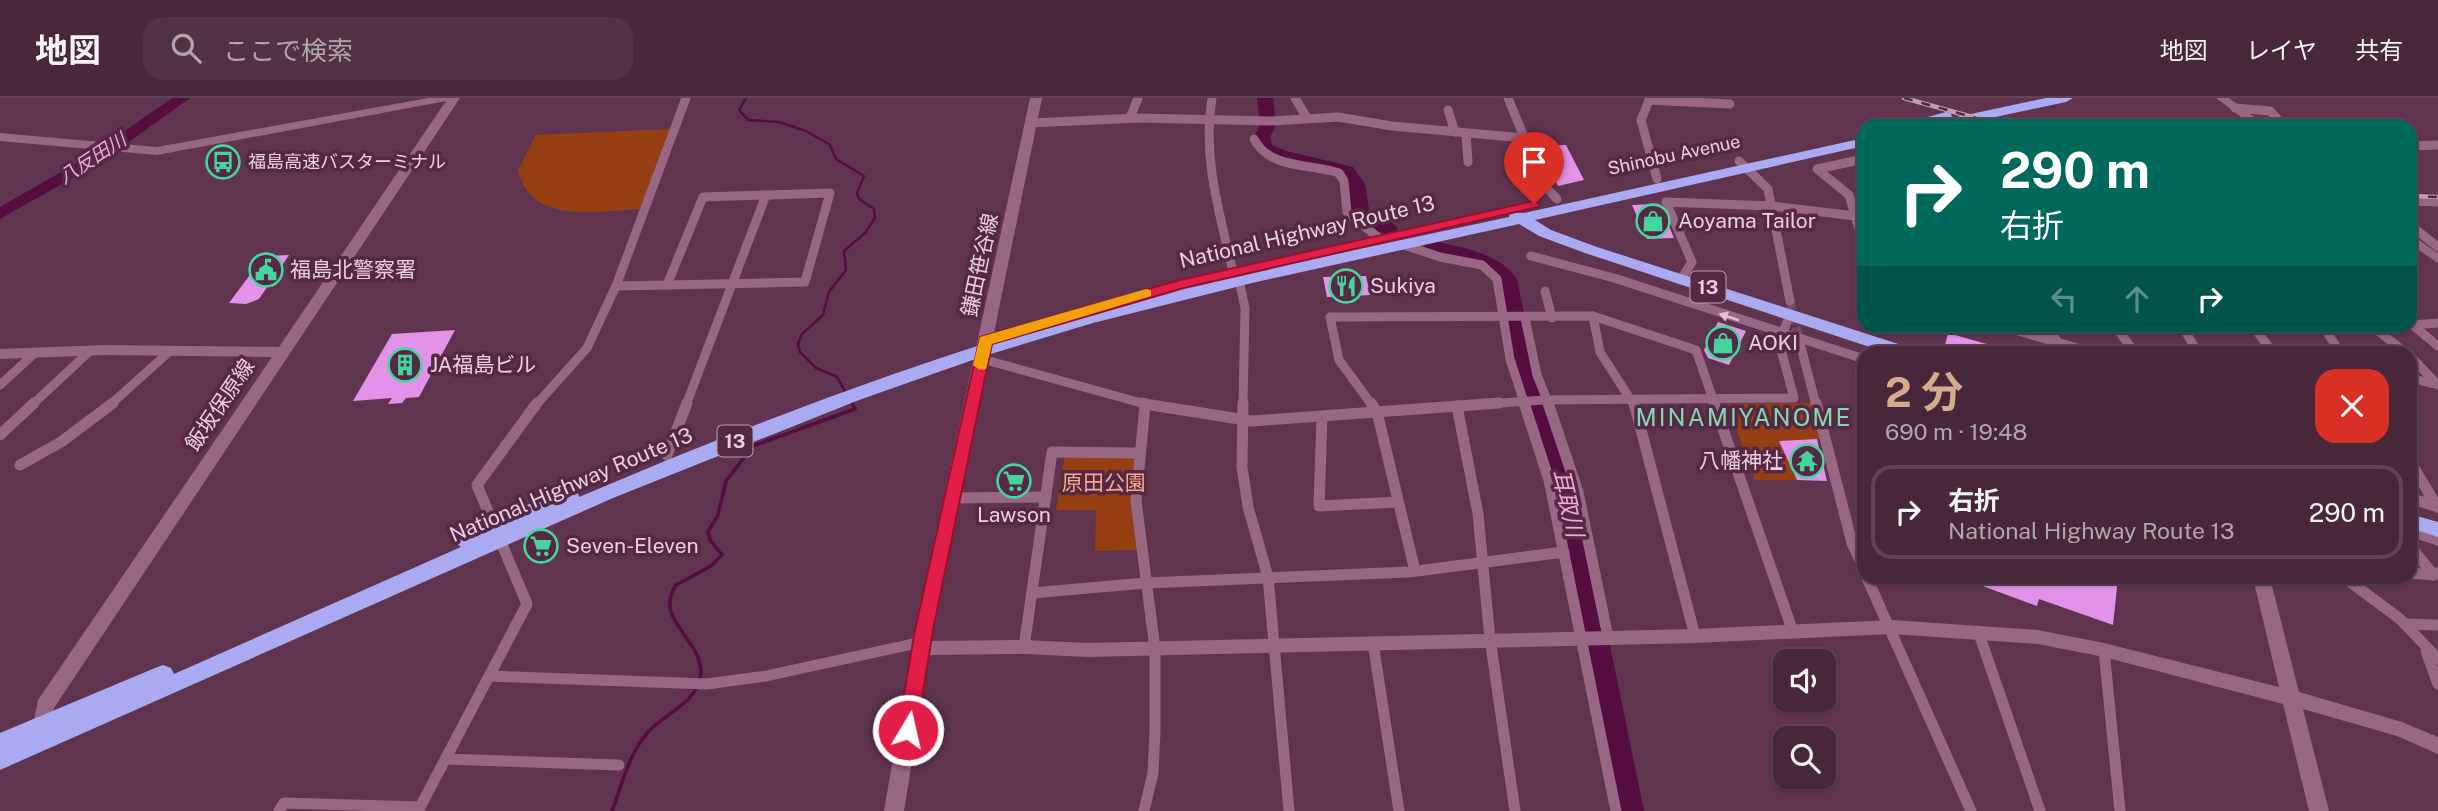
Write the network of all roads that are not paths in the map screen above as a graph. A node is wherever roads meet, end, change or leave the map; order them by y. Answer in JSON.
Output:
{"nodes":[{"id":1,"x":446,"y":98,"type":"edge"},
{"id":2,"x":454,"y":98,"type":"edge"},
{"id":3,"x":686,"y":98,"type":"edge"},
{"id":4,"x":1036,"y":98,"type":"edge"},
{"id":5,"x":1138,"y":98,"type":"edge"},
{"id":6,"x":1212,"y":98,"type":"edge"},
{"id":7,"x":1295,"y":98,"type":"edge"},
{"id":8,"x":1508,"y":98,"type":"edge"},
{"id":9,"x":2029,"y":98,"type":"edge"},
{"id":10,"x":2066,"y":98,"type":"edge"},
{"id":11,"x":2221,"y":98,"type":"edge"},
{"id":12,"x":1650,"y":99,"type":"edge"},
{"id":13,"x":1730,"y":104,"type":"dead end"},
{"id":14,"x":2235,"y":108,"type":"junction"},
{"id":15,"x":1448,"y":110,"type":"dead end"},
{"id":16,"x":1130,"y":118,"type":"junction"},
{"id":17,"x":1208,"y":118,"type":"junction"},
{"id":18,"x":1307,"y":118,"type":"junction"},
{"id":19,"x":1955,"y":118,"type":"edge"},
{"id":20,"x":2250,"y":119,"type":"edge"},
{"id":21,"x":2277,"y":119,"type":"edge"},
{"id":22,"x":1031,"y":124,"type":"junction"},
{"id":23,"x":1455,"y":132,"type":"junction"},
{"id":24,"x":1466,"y":133,"type":"junction"},
{"id":25,"x":0,"y":137,"type":"edge"},
{"id":26,"x":1857,"y":137,"type":"edge"},
{"id":27,"x":1524,"y":138,"type":"junction"},
{"id":28,"x":1255,"y":139,"type":"dead end"},
{"id":29,"x":1857,"y":143,"type":"edge"},
{"id":30,"x":2438,"y":145,"type":"edge"},
{"id":31,"x":2417,"y":146,"type":"edge"},
{"id":32,"x":1857,"y":160,"type":"edge"},
{"id":33,"x":1468,"y":162,"type":"dead end"},
{"id":34,"x":1743,"y":164,"type":"junction"},
{"id":35,"x":1657,"y":178,"type":"junction"},
{"id":36,"x":766,"y":195,"type":"junction"},
{"id":37,"x":1557,"y":199,"type":"junction"},
{"id":38,"x":2417,"y":201,"type":"edge"},
{"id":39,"x":2438,"y":202,"type":"edge"},
{"id":40,"x":1772,"y":206,"type":"junction"},
{"id":41,"x":1857,"y":212,"type":"edge"},
{"id":42,"x":1507,"y":216,"type":"junction"},
{"id":43,"x":1857,"y":216,"type":"edge"},
{"id":44,"x":2417,"y":230,"type":"edge"},
{"id":45,"x":1380,"y":239,"type":"junction"},
{"id":46,"x":2417,"y":243,"type":"edge"},
{"id":47,"x":1404,"y":245,"type":"junction"},
{"id":48,"x":2438,"y":247,"type":"edge"},
{"id":49,"x":1531,"y":256,"type":"dead end"},
{"id":50,"x":2438,"y":259,"type":"edge"},
{"id":51,"x":1618,"y":274,"type":"junction"},
{"id":52,"x":1236,"y":276,"type":"junction"},
{"id":53,"x":1681,"y":279,"type":"junction"},
{"id":54,"x":734,"y":284,"type":"junction"},
{"id":55,"x":667,"y":285,"type":"junction"},
{"id":56,"x":617,"y":286,"type":"junction"},
{"id":57,"x":1545,"y":291,"type":"dead end"},
{"id":58,"x":1790,"y":301,"type":"tunnel mouth"},
{"id":59,"x":1592,"y":316,"type":"junction"},
{"id":60,"x":1506,"y":318,"type":"junction"},
{"id":61,"x":1523,"y":318,"type":"junction"},
{"id":62,"x":1552,"y":318,"type":"junction"},
{"id":63,"x":2438,"y":323,"type":"edge"},
{"id":64,"x":2417,"y":324,"type":"edge"},
{"id":65,"x":1784,"y":328,"type":"junction"},
{"id":66,"x":2417,"y":329,"type":"edge"},
{"id":67,"x":2026,"y":333,"type":"edge"},
{"id":68,"x":2051,"y":333,"type":"edge"},
{"id":69,"x":2381,"y":333,"type":"edge"},
{"id":70,"x":2058,"y":342,"type":"junction"},
{"id":71,"x":1886,"y":346,"type":"edge"},
{"id":72,"x":2071,"y":346,"type":"edge"},
{"id":73,"x":2398,"y":346,"type":"edge"},
{"id":74,"x":2438,"y":346,"type":"edge"},
{"id":75,"x":1801,"y":347,"type":"tunnel mouth"},
{"id":76,"x":1857,"y":348,"type":"edge"},
{"id":77,"x":91,"y":350,"type":"junction"},
{"id":78,"x":984,"y":350,"type":"junction"},
{"id":79,"x":170,"y":351,"type":"junction"},
{"id":80,"x":36,"y":352,"type":"junction"},
{"id":81,"x":281,"y":352,"type":"junction"},
{"id":82,"x":0,"y":354,"type":"edge"},
{"id":83,"x":1857,"y":356,"type":"edge"},
{"id":84,"x":2417,"y":363,"type":"edge"},
{"id":85,"x":2417,"y":380,"type":"edge"},
{"id":86,"x":0,"y":385,"type":"edge"},
{"id":87,"x":553,"y":385,"type":"junction"},
{"id":88,"x":2438,"y":385,"type":"edge"},
{"id":89,"x":568,"y":389,"type":"dead end"},
{"id":90,"x":1715,"y":399,"type":"junction"},
{"id":91,"x":1545,"y":400,"type":"junction"},
{"id":92,"x":1633,"y":400,"type":"junction"},
{"id":93,"x":1524,"y":401,"type":"junction"},
{"id":94,"x":1145,"y":404,"type":"junction"},
{"id":95,"x":1457,"y":406,"type":"junction"},
{"id":96,"x":1377,"y":412,"type":"junction"},
{"id":97,"x":1322,"y":417,"type":"junction"},
{"id":98,"x":1240,"y":421,"type":"junction"},
{"id":99,"x":0,"y":436,"type":"edge"},
{"id":100,"x":1138,"y":453,"type":"junction"},
{"id":101,"x":667,"y":455,"type":"junction"},
{"id":102,"x":20,"y":465,"type":"dead end"},
{"id":103,"x":2417,"y":474,"type":"edge"},
{"id":104,"x":1046,"y":497,"type":"junction"},
{"id":105,"x":953,"y":498,"type":"junction"},
{"id":106,"x":2417,"y":501,"type":"edge"},
{"id":107,"x":1398,"y":502,"type":"junction"},
{"id":108,"x":2417,"y":510,"type":"edge"},
{"id":109,"x":2438,"y":511,"type":"edge"},
{"id":110,"x":2417,"y":523,"type":"edge"},
{"id":111,"x":2438,"y":530,"type":"edge"},
{"id":112,"x":496,"y":533,"type":"junction"},
{"id":113,"x":2417,"y":533,"type":"edge"},
{"id":114,"x":2438,"y":540,"type":"edge"},
{"id":115,"x":1564,"y":552,"type":"junction"},
{"id":116,"x":1857,"y":554,"type":"edge"},
{"id":117,"x":2417,"y":554,"type":"edge"},
{"id":118,"x":1481,"y":563,"type":"junction"},
{"id":119,"x":1415,"y":571,"type":"junction"},
{"id":120,"x":2417,"y":574,"type":"edge"},
{"id":121,"x":2436,"y":575,"type":"edge"},
{"id":122,"x":1268,"y":577,"type":"junction"},
{"id":123,"x":1146,"y":583,"type":"junction"},
{"id":124,"x":1870,"y":584,"type":"edge"},
{"id":125,"x":2264,"y":584,"type":"edge"},
{"id":126,"x":2353,"y":584,"type":"edge"},
{"id":127,"x":1032,"y":593,"type":"junction"},
{"id":128,"x":2405,"y":624,"type":"junction"},
{"id":129,"x":2438,"y":625,"type":"edge"},
{"id":130,"x":1892,"y":627,"type":"junction"},
{"id":131,"x":1978,"y":631,"type":"junction"},
{"id":132,"x":1793,"y":632,"type":"junction"},
{"id":133,"x":1695,"y":636,"type":"junction"},
{"id":134,"x":1595,"y":638,"type":"junction"},
{"id":135,"x":1490,"y":639,"type":"junction"},
{"id":136,"x":1373,"y":643,"type":"junction"},
{"id":137,"x":922,"y":645,"type":"junction"},
{"id":138,"x":1275,"y":646,"type":"junction"},
{"id":139,"x":2425,"y":646,"type":"junction"},
{"id":140,"x":1024,"y":647,"type":"junction"},
{"id":141,"x":1155,"y":649,"type":"junction"},
{"id":142,"x":2104,"y":650,"type":"junction"},
{"id":143,"x":2438,"y":659,"type":"edge"},
{"id":144,"x":490,"y":676,"type":"junction"},
{"id":145,"x":2438,"y":684,"type":"edge"},
{"id":146,"x":2293,"y":699,"type":"junction"},
{"id":147,"x":41,"y":735,"type":"junction"},
{"id":148,"x":0,"y":744,"type":"edge"},
{"id":149,"x":2438,"y":746,"type":"edge"},
{"id":150,"x":446,"y":759,"type":"junction"},
{"id":151,"x":0,"y":760,"type":"edge"},
{"id":152,"x":619,"y":765,"type":"dead end"},
{"id":153,"x":419,"y":809,"type":"edge"},
{"id":154,"x":279,"y":811,"type":"edge"},
{"id":155,"x":894,"y":811,"type":"edge"},
{"id":156,"x":1144,"y":811,"type":"edge"},
{"id":157,"x":1289,"y":811,"type":"edge"},
{"id":158,"x":1399,"y":811,"type":"edge"},
{"id":159,"x":1515,"y":811,"type":"edge"},
{"id":160,"x":1616,"y":811,"type":"edge"},
{"id":161,"x":1971,"y":811,"type":"edge"},
{"id":162,"x":2040,"y":811,"type":"edge"},
{"id":163,"x":2120,"y":811,"type":"edge"},
{"id":164,"x":2319,"y":811,"type":"edge"}],
"edges":[{"from":1,"to":25,"type":"street"},
{"from":2,"to":81,"type":"street","name":"飯坂保原線"},
{"from":3,"to":56,"type":"street"},
{"from":4,"to":22,"type":"street","name":"鎌田笹谷線"},
{"from":5,"to":16,"type":"street"},
{"from":6,"to":17,"type":"street"},
{"from":7,"to":18,"type":"street"},
{"from":8,"to":27,"type":"street"},
{"from":9,"to":19,"type":"highway"},
{"from":10,"to":19,"type":"highway"},
{"from":11,"to":14,"type":"street"},
{"from":12,"to":13,"type":"street"},
{"from":12,"to":35,"type":"street"},
{"from":14,"to":20,"type":"street"},
{"from":14,"to":21,"type":"street"},
{"from":15,"to":23,"type":"street"},
{"from":16,"to":17,"type":"street"},
{"from":16,"to":22,"type":"street"},
{"from":17,"to":18,"type":"street"},
{"from":17,"to":52,"type":"street"},
{"from":18,"to":23,"type":"street"},
{"from":22,"to":78,"type":"street","name":"鎌田笹谷線"},
{"from":23,"to":24,"type":"street"},
{"from":24,"to":27,"type":"street"},
{"from":24,"to":33,"type":"street"},
{"from":26,"to":34,"type":"highway","name":"Shinobu Avenue","number":"13"},
{"from":27,"to":37,"type":"street"},
{"from":28,"to":45,"type":"street"},
{"from":29,"to":34,"type":"highway","name":"Shinobu Avenue","number":"13"},
{"from":30,"to":31,"type":"street"},
{"from":32,"to":41,"type":"street"},
{"from":34,"to":35,"type":"highway","name":"Shinobu Avenue","number":"13"},
{"from":34,"to":40,"type":"street"},
{"from":34,"to":42,"type":"highway","name":"Shinobu Avenue","number":"13"},
{"from":35,"to":37,"type":"highway","name":"Shinobu Avenue","number":"13"},
{"from":36,"to":54,"type":"street"},
{"from":36,"to":54,"type":"street"},
{"from":36,"to":55,"type":"street"},
{"from":37,"to":42,"type":"highway","name":"Shinobu Avenue","number":"13"},
{"from":38,"to":39,"type":"street"},
{"from":40,"to":43,"type":"street"},
{"from":40,"to":53,"type":"street"},
{"from":40,"to":58,"type":"street"},
{"from":42,"to":45,"type":"highway","name":"National Highway Route 13","number":"13"},
{"from":42,"to":47,"type":"highway","name":"National Highway Route 13","number":"13"},
{"from":42,"to":51,"type":"highway","number":"13"},
{"from":42,"to":53,"type":"highway","number":"13"},
{"from":44,"to":48,"type":"street"},
{"from":45,"to":52,"type":"highway","name":"National Highway Route 13","number":"13"},
{"from":46,"to":50,"type":"street"},
{"from":47,"to":52,"type":"highway","name":"National Highway Route 13","number":"13"},
{"from":47,"to":60,"type":"street"},
{"from":49,"to":51,"type":"street"},
{"from":65,"to":51,"type":"highway","number":"13","one_way":true},
{"from":52,"to":78,"type":"highway","name":"National Highway Route 13","number":"13"},
{"from":52,"to":98,"type":"street"},
{"from":53,"to":71,"type":"highway","number":"13"},
{"from":54,"to":55,"type":"street"},
{"from":54,"to":101,"type":"street"},
{"from":55,"to":56,"type":"street"},
{"from":56,"to":87,"type":"street"},
{"from":57,"to":62,"type":"street"},
{"from":59,"to":62,"type":"street"},
{"from":59,"to":90,"type":"street"},
{"from":59,"to":92,"type":"street"},
{"from":60,"to":61,"type":"street"},
{"from":60,"to":93,"type":"street"},
{"from":60,"to":96,"type":"street"},
{"from":61,"to":62,"type":"street"},
{"from":61,"to":91,"type":"street"},
{"from":63,"to":64,"type":"street"},
{"from":65,"to":76,"type":"highway","number":"13"},
{"from":65,"to":83,"type":"street"},
{"from":65,"to":90,"type":"street"},
{"from":66,"to":74,"type":"street"},
{"from":67,"to":70,"type":"street"},
{"from":68,"to":70,"type":"street"},
{"from":69,"to":73,"type":"street"},
{"from":70,"to":72,"type":"street"},
{"from":75,"to":116,"type":"street"},
{"from":77,"to":79,"type":"street"},
{"from":77,"to":80,"type":"street"},
{"from":77,"to":99,"type":"street"},
{"from":78,"to":94,"type":"street"},
{"from":78,"to":101,"type":"highway","name":"National Highway Route 13","number":"13"},
{"from":78,"to":105,"type":"street","name":"鎌田笹谷線"},
{"from":78,"to":112,"type":"highway","name":"National Highway Route 13","number":"13"},
{"from":79,"to":81,"type":"street"},
{"from":79,"to":102,"type":"street"},
{"from":80,"to":82,"type":"street"},
{"from":80,"to":86,"type":"street"},
{"from":81,"to":147,"type":"street","name":"飯坂保原線"},
{"from":84,"to":88,"type":"street"},
{"from":85,"to":88,"type":"street"},
{"from":87,"to":89,"type":"street"},
{"from":87,"to":112,"type":"street"},
{"from":90,"to":92,"type":"street"},
{"from":90,"to":132,"type":"street"},
{"from":91,"to":92,"type":"street"},
{"from":91,"to":93,"type":"street"},
{"from":91,"to":134,"type":"street"},
{"from":92,"to":133,"type":"street"},
{"from":93,"to":95,"type":"street"},
{"from":93,"to":115,"type":"street"},
{"from":94,"to":98,"type":"street"},
{"from":94,"to":100,"type":"street"},
{"from":95,"to":96,"type":"street"},
{"from":95,"to":118,"type":"street"},
{"from":96,"to":97,"type":"street"},
{"from":96,"to":107,"type":"street"},
{"from":97,"to":98,"type":"street"},
{"from":97,"to":107,"type":"street"},
{"from":98,"to":122,"type":"street"},
{"from":100,"to":104,"type":"street"},
{"from":100,"to":123,"type":"street"},
{"from":101,"to":112,"type":"highway","name":"National Highway Route 13","number":"13"},
{"from":103,"to":109,"type":"street"},
{"from":104,"to":105,"type":"street"},
{"from":104,"to":127,"type":"street"},
{"from":105,"to":137,"type":"street","name":"鎌田笹谷線"},
{"from":106,"to":109,"type":"street"},
{"from":107,"to":119,"type":"street"},
{"from":108,"to":109,"type":"highway"},
{"from":110,"to":111,"type":"highway"},
{"from":112,"to":144,"type":"street"},
{"from":112,"to":147,"type":"highway","name":"National Highway Route 13","number":"13"},
{"from":113,"to":114,"type":"street"},
{"from":115,"to":118,"type":"street"},
{"from":115,"to":134,"type":"street"},
{"from":117,"to":121,"type":"street"},
{"from":118,"to":119,"type":"street"},
{"from":118,"to":135,"type":"street"},
{"from":119,"to":122,"type":"street"},
{"from":120,"to":121,"type":"street"},
{"from":122,"to":123,"type":"street"},
{"from":122,"to":138,"type":"street"},
{"from":123,"to":127,"type":"street"},
{"from":123,"to":141,"type":"street"},
{"from":124,"to":130,"type":"street"},
{"from":125,"to":146,"type":"street"},
{"from":126,"to":128,"type":"street"},
{"from":127,"to":140,"type":"street"},
{"from":128,"to":129,"type":"street"},
{"from":128,"to":139,"type":"street"},
{"from":130,"to":131,"type":"street"},
{"from":130,"to":132,"type":"street"},
{"from":130,"to":161,"type":"street"},
{"from":131,"to":142,"type":"street"},
{"from":131,"to":162,"type":"street"},
{"from":132,"to":133,"type":"street"},
{"from":133,"to":134,"type":"street"},
{"from":134,"to":135,"type":"street"},
{"from":134,"to":160,"type":"street"},
{"from":135,"to":136,"type":"street"},
{"from":135,"to":159,"type":"street"},
{"from":136,"to":138,"type":"street"},
{"from":136,"to":158,"type":"street"},
{"from":137,"to":140,"type":"street"},
{"from":137,"to":144,"type":"street"},
{"from":137,"to":155,"type":"street","name":"鎌田笹谷線"},
{"from":138,"to":141,"type":"street"},
{"from":138,"to":157,"type":"street"},
{"from":139,"to":143,"type":"street"},
{"from":139,"to":145,"type":"street"},
{"from":140,"to":141,"type":"street"},
{"from":141,"to":156,"type":"street"},
{"from":142,"to":146,"type":"street"},
{"from":142,"to":163,"type":"street"},
{"from":144,"to":150,"type":"street"},
{"from":146,"to":149,"type":"street"},
{"from":146,"to":164,"type":"street"},
{"from":147,"to":148,"type":"highway","name":"National Highway Route 13","number":"13"},
{"from":147,"to":151,"type":"highway","name":"National Highway Route 13","number":"13"},
{"from":150,"to":152,"type":"street"},
{"from":150,"to":153,"type":"street"},
{"from":153,"to":154,"type":"street"}]}
